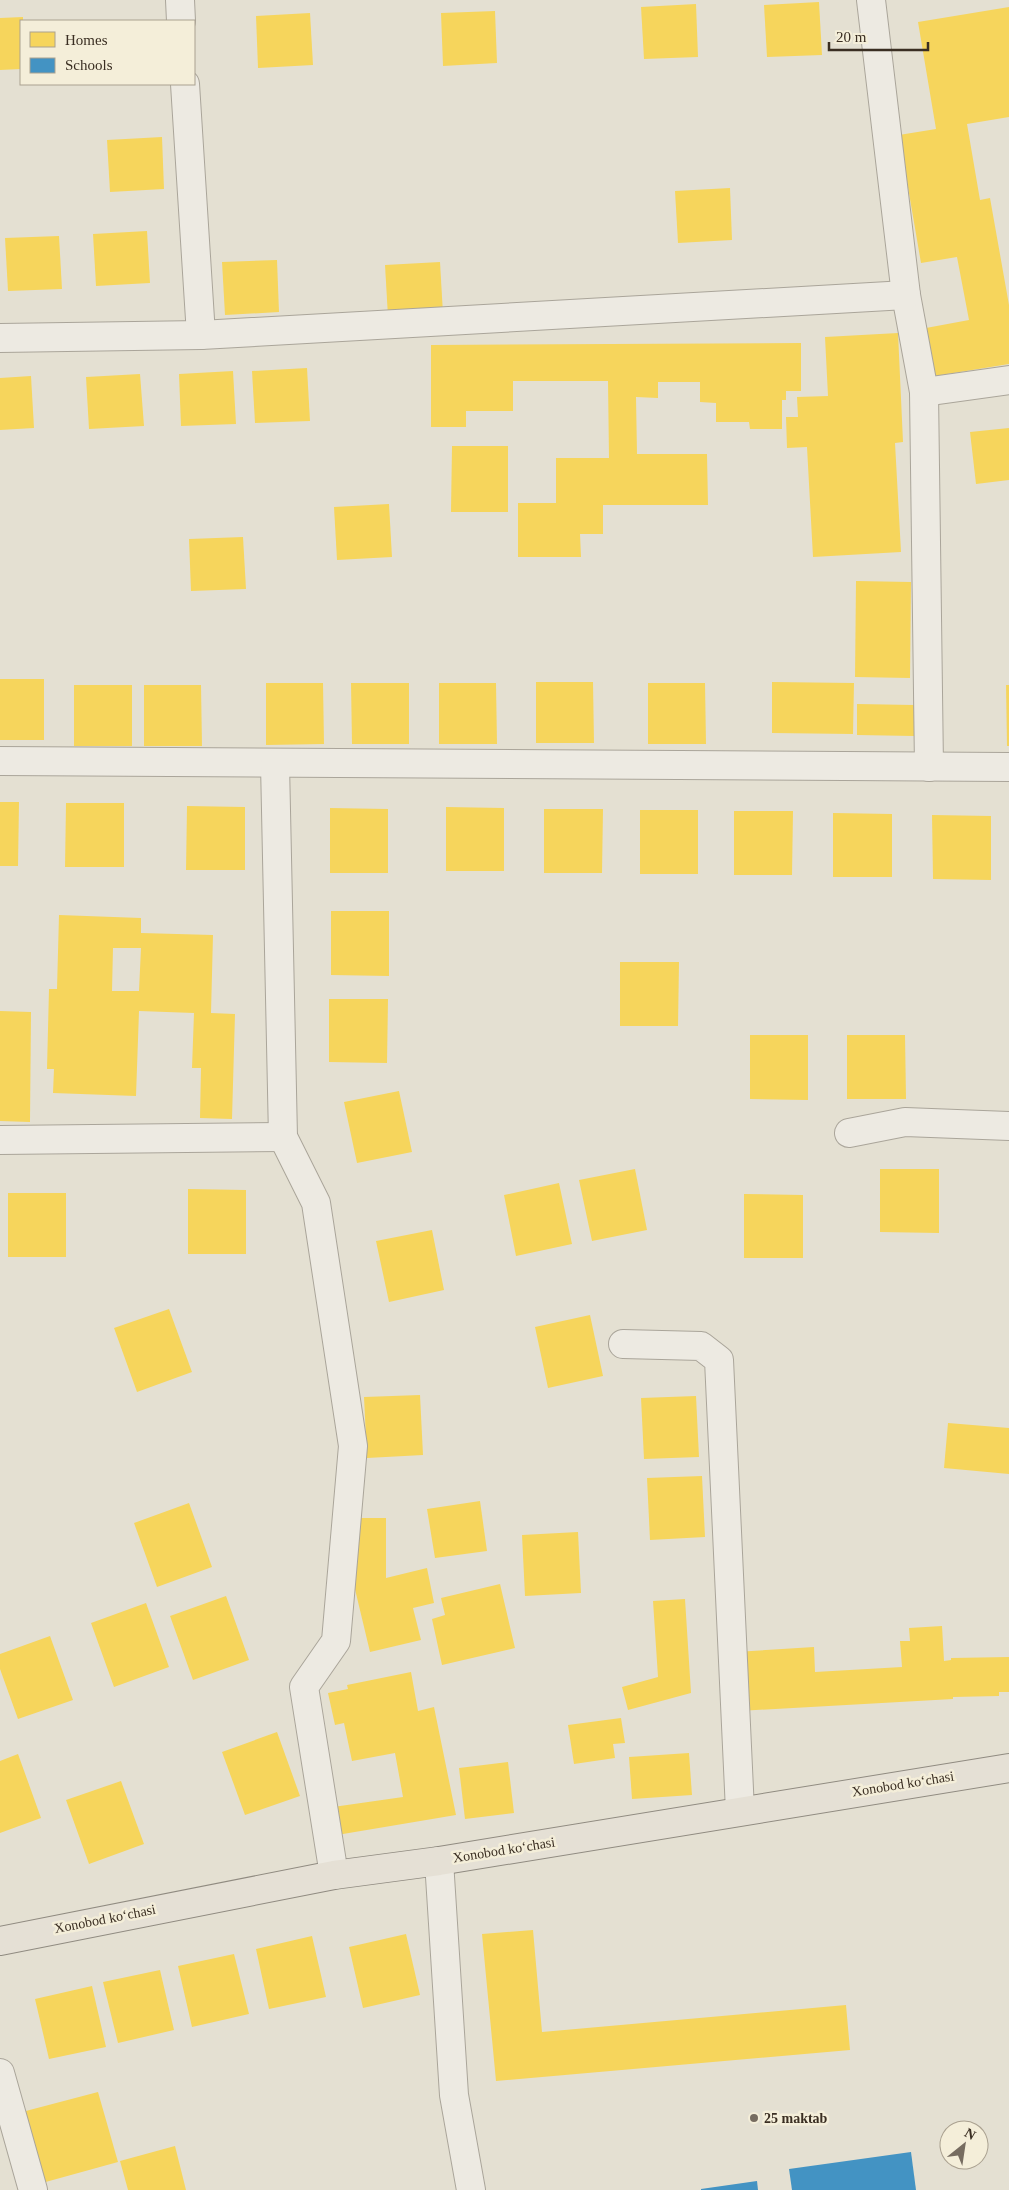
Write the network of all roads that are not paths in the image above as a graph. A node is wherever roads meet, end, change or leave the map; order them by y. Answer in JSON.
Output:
{"nodes":[{"id":1,"x":180,"y":0,"type":"edge"},
{"id":2,"x":871,"y":0,"type":"edge"},
{"id":3,"x":181,"y":20,"type":"edge"},
{"id":4,"x":185,"y":85,"type":"edge"},
{"id":5,"x":906,"y":295,"type":"junction"},
{"id":6,"x":201,"y":335,"type":"junction"},
{"id":7,"x":0,"y":338,"type":"edge"},
{"id":8,"x":1009,"y":380,"type":"edge"},
{"id":9,"x":924,"y":392,"type":"junction"},
{"id":10,"x":0,"y":761,"type":"edge"},
{"id":11,"x":275,"y":764,"type":"junction"},
{"id":12,"x":929,"y":767,"type":"junction"},
{"id":13,"x":1009,"y":767,"type":"edge"},
{"id":14,"x":1009,"y":1126,"type":"edge"},
{"id":15,"x":848,"y":1133,"type":"dead end"},
{"id":16,"x":283,"y":1137,"type":"junction"},
{"id":17,"x":0,"y":1140,"type":"edge"},
{"id":18,"x":623,"y":1344,"type":"dead end"},
{"id":19,"x":1009,"y":1768,"type":"edge"},
{"id":20,"x":740,"y":1811,"type":"junction"},
{"id":21,"x":439,"y":1861,"type":"junction"},
{"id":22,"x":334,"y":1876,"type":"junction"},
{"id":23,"x":0,"y":1941,"type":"edge"},
{"id":24,"x":0,"y":2073,"type":"edge"},
{"id":25,"x":33,"y":2190,"type":"edge"},
{"id":26,"x":471,"y":2190,"type":"edge"}],
"edges":[{"from":1,"to":3,"type":"street"},
{"from":2,"to":5,"type":"street"},
{"from":4,"to":6,"type":"street"},
{"from":5,"to":6,"type":"street"},
{"from":5,"to":9,"type":"street"},
{"from":6,"to":7,"type":"street"},
{"from":8,"to":9,"type":"street"},
{"from":9,"to":12,"type":"street"},
{"from":10,"to":11,"type":"street"},
{"from":11,"to":12,"type":"street"},
{"from":11,"to":16,"type":"street"},
{"from":12,"to":13,"type":"street"},
{"from":14,"to":15,"type":"street"},
{"from":16,"to":17,"type":"street"},
{"from":16,"to":22,"type":"street"},
{"from":18,"to":20,"type":"street"},
{"from":19,"to":20,"type":"main road","name":"Xonobod koʻchasi"},
{"from":20,"to":21,"type":"main road","name":"Xonobod koʻchasi"},
{"from":21,"to":22,"type":"main road","name":"Xonobod koʻchasi"},
{"from":21,"to":26,"type":"street"},
{"from":22,"to":23,"type":"main road","name":"Xonobod koʻchasi"},
{"from":24,"to":25,"type":"street"}]}
